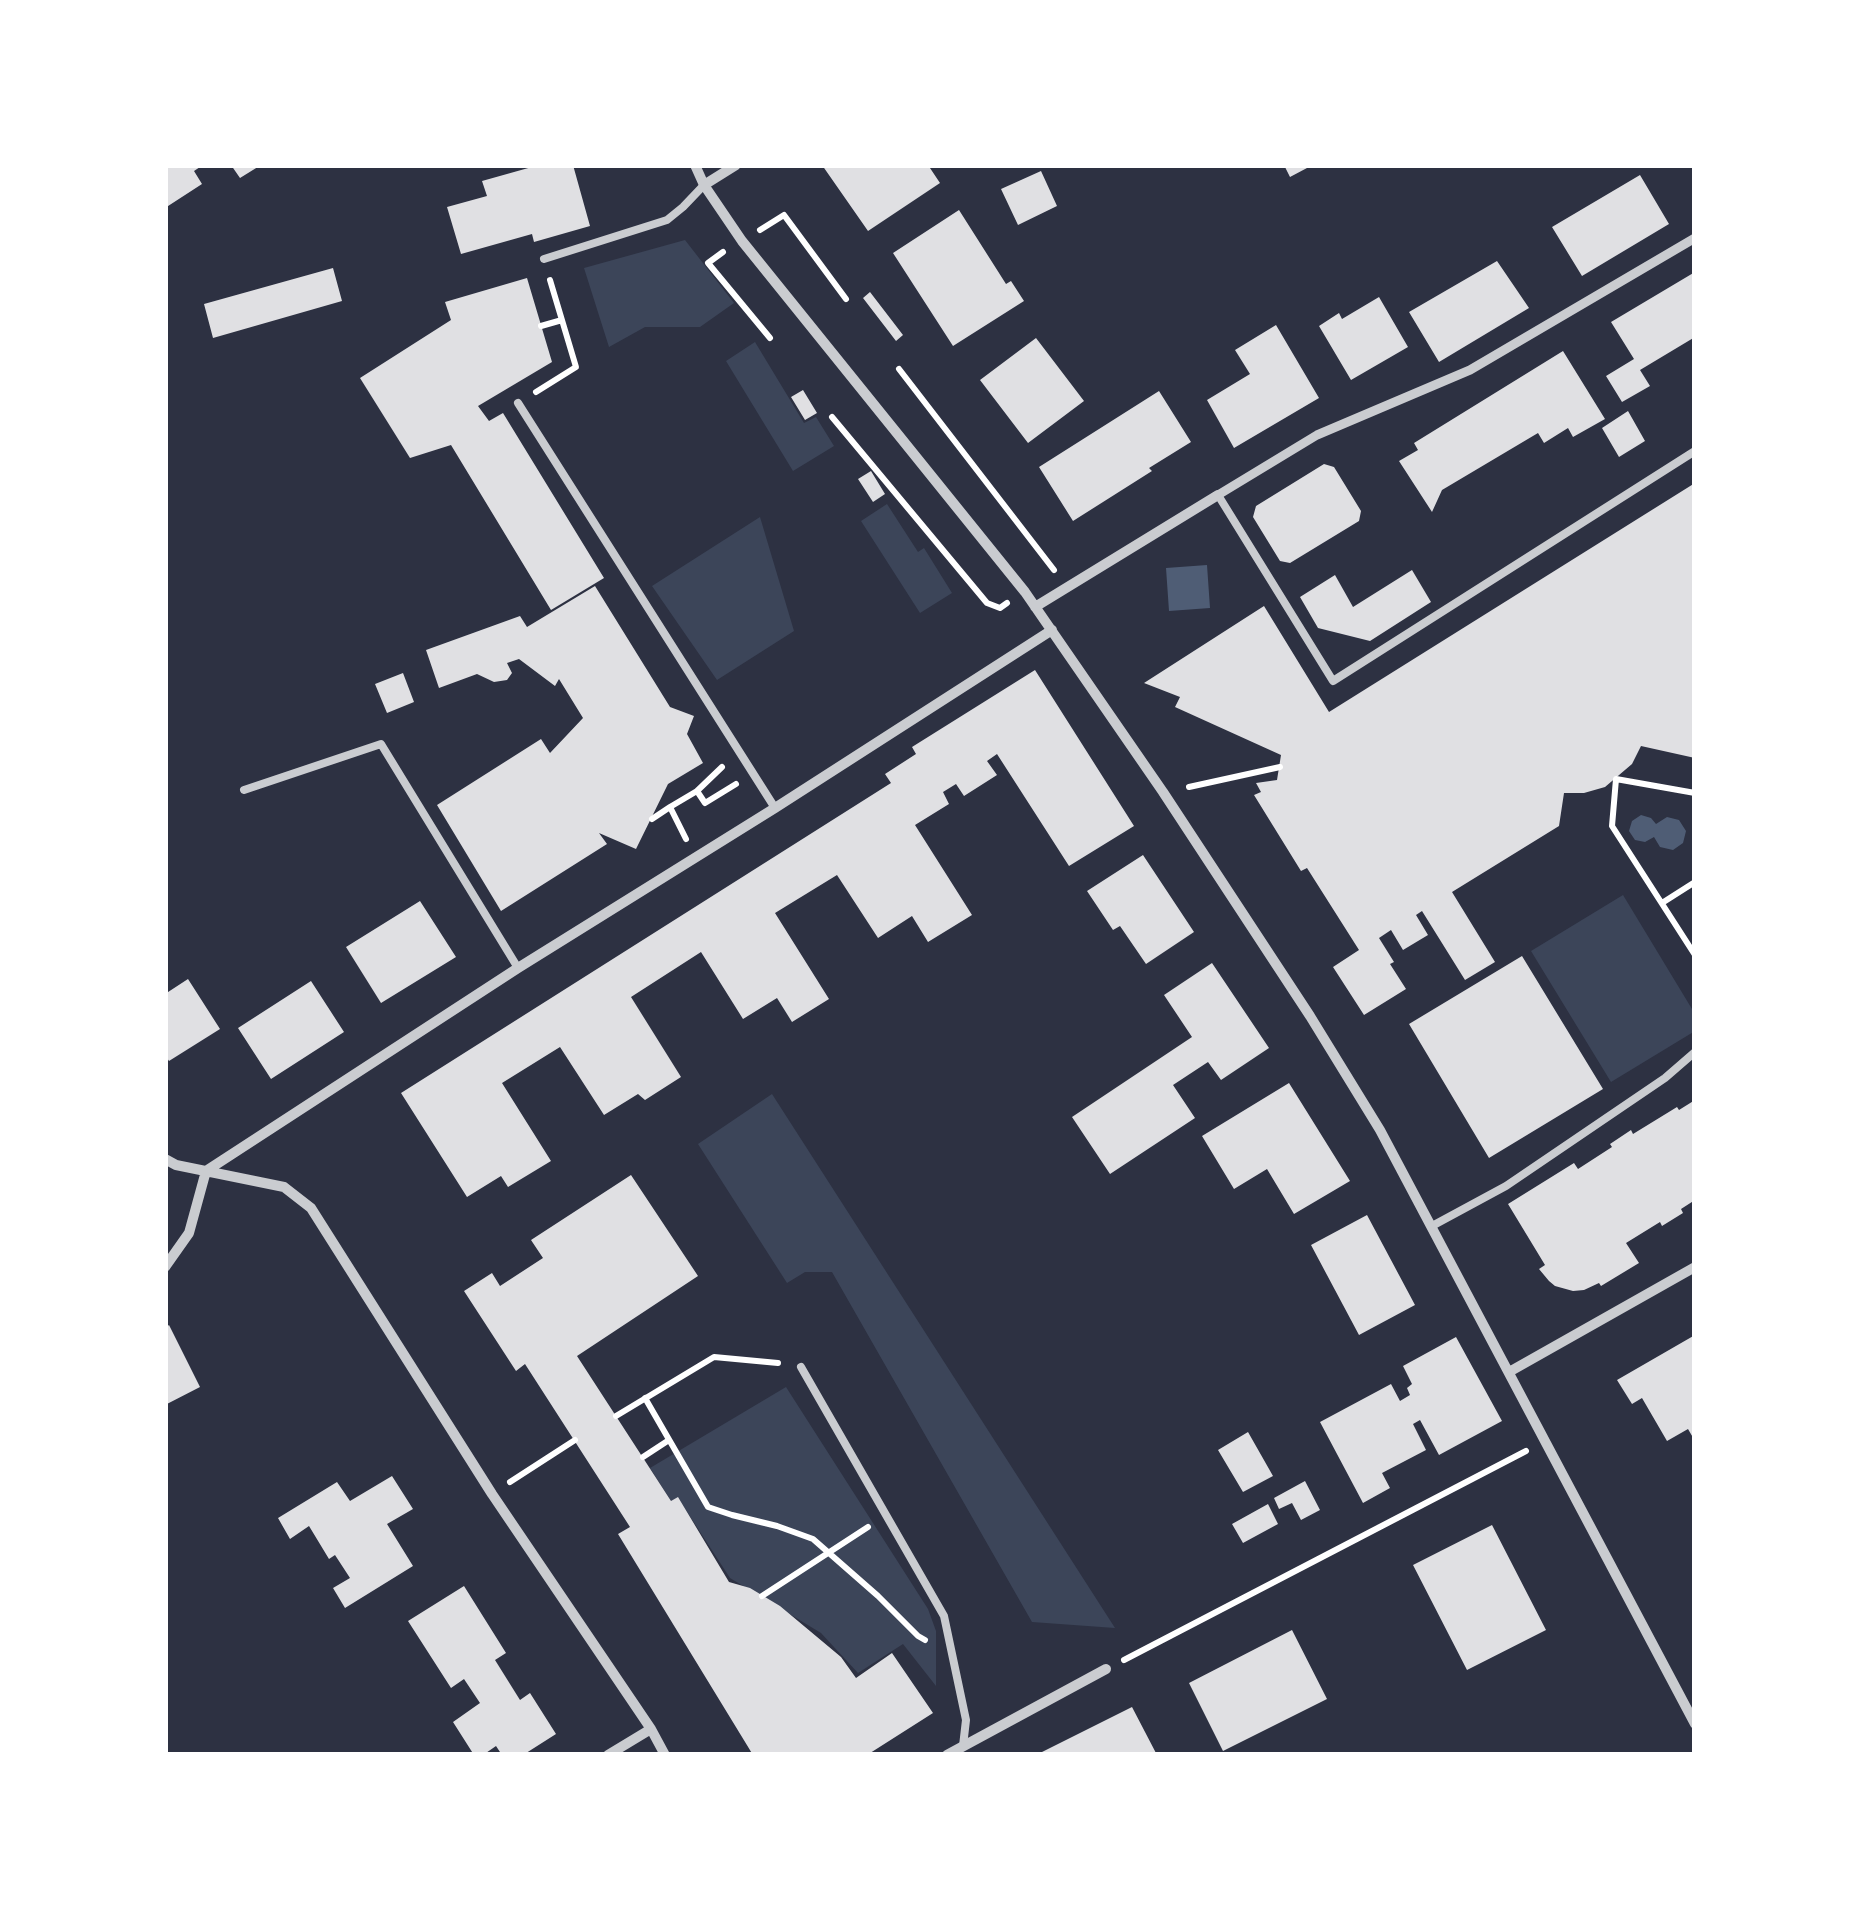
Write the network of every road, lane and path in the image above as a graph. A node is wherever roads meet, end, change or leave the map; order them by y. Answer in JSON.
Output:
{"nodes":[{"id":1,"x":695,"y":165,"type":"edge"},
{"id":2,"x":736,"y":165,"type":"edge"},
{"id":3,"x":704,"y":185,"type":"junction"},
{"id":4,"x":1695,"y":238,"type":"edge"},
{"id":5,"x":742,"y":241,"type":"junction"},
{"id":6,"x":544,"y":259,"type":"joint"},
{"id":7,"x":846,"y":299,"type":"dead end"},
{"id":8,"x":562,"y":320,"type":"junction"},
{"id":9,"x":541,"y":326,"type":"dead end"},
{"id":10,"x":770,"y":338,"type":"dead end"},
{"id":11,"x":898,"y":369,"type":"dead end"},
{"id":12,"x":518,"y":403,"type":"joint"},
{"id":13,"x":832,"y":418,"type":"dead end"},
{"id":14,"x":1695,"y":451,"type":"edge"},
{"id":15,"x":1218,"y":494,"type":"junction"},
{"id":16,"x":1025,"y":592,"type":"junction"},
{"id":17,"x":1035,"y":606,"type":"junction"},
{"id":18,"x":1052,"y":630,"type":"junction"},
{"id":19,"x":728,"y":761,"type":"dead end"},
{"id":20,"x":1280,"y":767,"type":"dead end"},
{"id":21,"x":754,"y":773,"type":"junction"},
{"id":22,"x":244,"y":790,"type":"dead end"},
{"id":23,"x":698,"y":791,"type":"junction"},
{"id":24,"x":1163,"y":792,"type":"junction"},
{"id":25,"x":1695,"y":793,"type":"edge"},
{"id":26,"x":670,"y":807,"type":"junction"},
{"id":27,"x":775,"y":808,"type":"junction"},
{"id":28,"x":652,"y":818,"type":"dead end"},
{"id":29,"x":680,"y":827,"type":"dead end"},
{"id":30,"x":1695,"y":882,"type":"edge"},
{"id":31,"x":1662,"y":903,"type":"junction"},
{"id":32,"x":1695,"y":955,"type":"edge"},
{"id":33,"x":518,"y":968,"type":"junction"},
{"id":34,"x":1695,"y":1052,"type":"edge"},
{"id":35,"x":165,"y":1159,"type":"edge"},
{"id":36,"x":206,"y":1171,"type":"junction"},
{"id":37,"x":1432,"y":1226,"type":"junction"},
{"id":38,"x":165,"y":1267,"type":"edge"},
{"id":39,"x":1695,"y":1267,"type":"edge"},
{"id":40,"x":801,"y":1367,"type":"joint"},
{"id":41,"x":1509,"y":1372,"type":"junction"},
{"id":42,"x":646,"y":1398,"type":"junction"},
{"id":43,"x":616,"y":1416,"type":"dead end"},
{"id":44,"x":575,"y":1440,"type":"dead end"},
{"id":45,"x":670,"y":1440,"type":"junction"},
{"id":46,"x":643,"y":1456,"type":"dead end"},
{"id":47,"x":1504,"y":1463,"type":"dead end"},
{"id":48,"x":492,"y":1494,"type":"junction"},
{"id":49,"x":886,"y":1515,"type":"junction"},
{"id":50,"x":828,"y":1554,"type":"junction"},
{"id":51,"x":762,"y":1596,"type":"dead end"},
{"id":52,"x":953,"y":1655,"type":"junction"},
{"id":53,"x":1106,"y":1669,"type":"joint"},
{"id":54,"x":1695,"y":1724,"type":"edge"},
{"id":55,"x":650,"y":1729,"type":"junction"},
{"id":56,"x":963,"y":1746,"type":"junction"},
{"id":57,"x":608,"y":1755,"type":"edge"},
{"id":58,"x":665,"y":1755,"type":"edge"},
{"id":59,"x":947,"y":1755,"type":"edge"}],
"edges":[{"from":1,"to":3,"type":"street"},
{"from":2,"to":3,"type":"street"},
{"from":3,"to":5,"type":"street"},
{"from":3,"to":6,"type":"lane"},
{"from":4,"to":15,"type":"street"},
{"from":5,"to":7,"type":"path"},
{"from":5,"to":10,"type":"path"},
{"from":5,"to":16,"type":"street"},
{"from":6,"to":8,"type":"path"},
{"from":8,"to":9,"type":"path"},
{"from":8,"to":12,"type":"path"},
{"from":11,"to":16,"type":"path"},
{"from":12,"to":21,"type":"lane"},
{"from":13,"to":16,"type":"path"},
{"from":14,"to":15,"type":"lane"},
{"from":15,"to":17,"type":"street"},
{"from":16,"to":17,"type":"street"},
{"from":17,"to":18,"type":"street"},
{"from":18,"to":24,"type":"street"},
{"from":18,"to":27,"type":"street"},
{"from":19,"to":23,"type":"path"},
{"from":20,"to":24,"type":"path"},
{"from":21,"to":23,"type":"path"},
{"from":21,"to":27,"type":"lane"},
{"from":22,"to":33,"type":"lane"},
{"from":23,"to":26,"type":"path"},
{"from":24,"to":37,"type":"street"},
{"from":25,"to":31,"type":"path"},
{"from":26,"to":28,"type":"path"},
{"from":26,"to":29,"type":"path"},
{"from":27,"to":33,"type":"street"},
{"from":30,"to":31,"type":"path"},
{"from":31,"to":32,"type":"path"},
{"from":33,"to":36,"type":"street"},
{"from":34,"to":37,"type":"lane"},
{"from":35,"to":36,"type":"street"},
{"from":36,"to":38,"type":"street"},
{"from":36,"to":48,"type":"street"},
{"from":37,"to":41,"type":"street"},
{"from":39,"to":41,"type":"street"},
{"from":40,"to":42,"type":"path"},
{"from":40,"to":49,"type":"lane"},
{"from":41,"to":54,"type":"street"},
{"from":42,"to":43,"type":"path"},
{"from":42,"to":45,"type":"path"},
{"from":44,"to":48,"type":"path"},
{"from":45,"to":46,"type":"path"},
{"from":45,"to":50,"type":"path"},
{"from":47,"to":53,"type":"path"},
{"from":48,"to":55,"type":"street"},
{"from":49,"to":50,"type":"path"},
{"from":49,"to":52,"type":"lane"},
{"from":50,"to":51,"type":"path"},
{"from":50,"to":52,"type":"path"},
{"from":52,"to":56,"type":"lane"},
{"from":53,"to":56,"type":"street"},
{"from":55,"to":57,"type":"street"},
{"from":55,"to":58,"type":"street"},
{"from":56,"to":59,"type":"street"}]}
